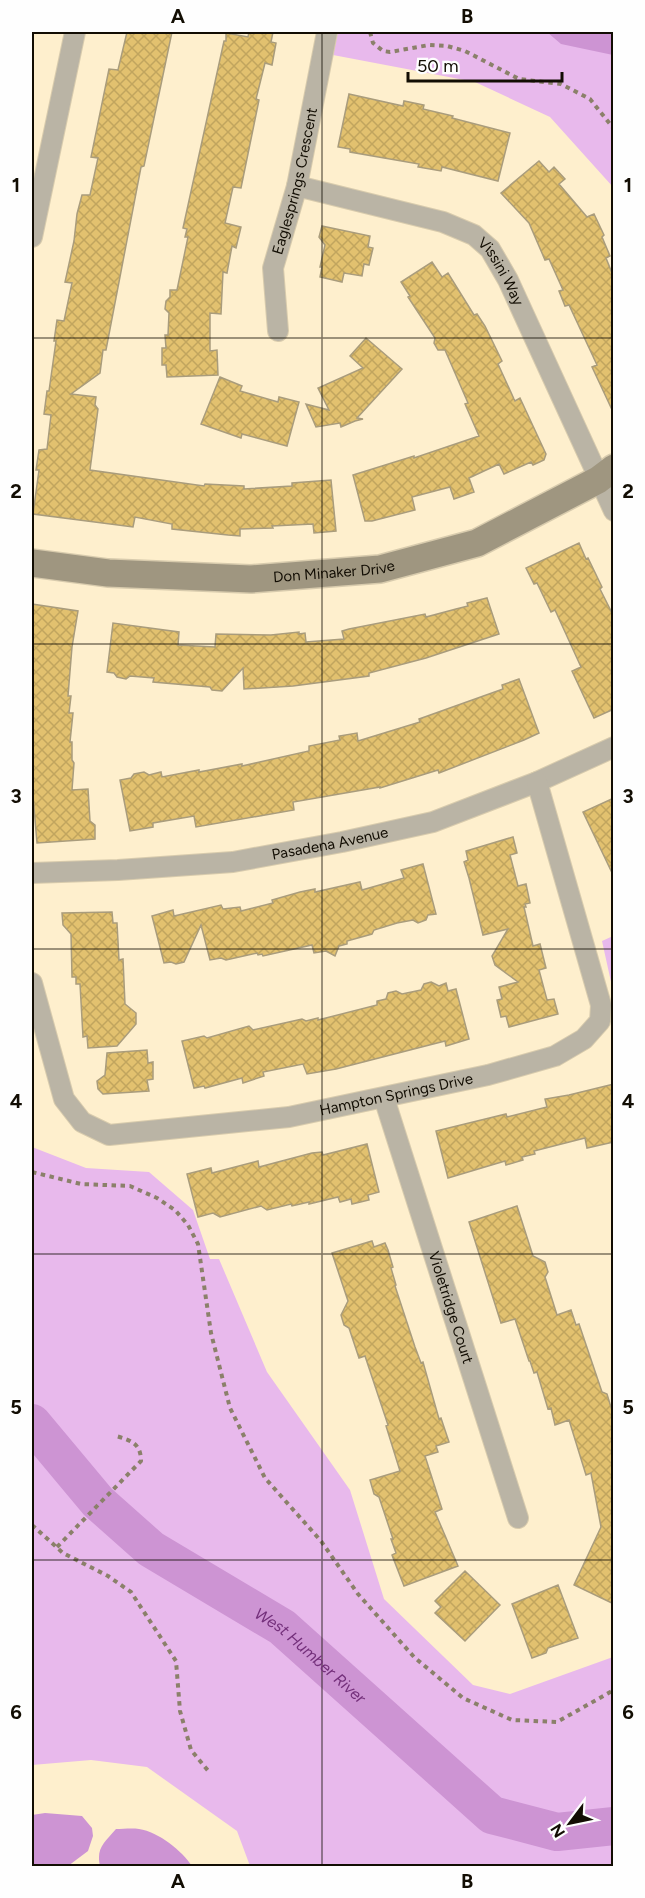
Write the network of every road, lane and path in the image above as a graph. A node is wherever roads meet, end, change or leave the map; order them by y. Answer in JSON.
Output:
{"nodes":[{"id":1,"x":75,"y":32,"type":"edge"},
{"id":2,"x":327,"y":32,"type":"edge"},
{"id":3,"x":370,"y":32,"type":"edge"},
{"id":4,"x":614,"y":129,"type":"edge"},
{"id":5,"x":297,"y":186,"type":"junction"},
{"id":6,"x":32,"y":237,"type":"edge"},
{"id":7,"x":278,"y":331,"type":"dead end"},
{"id":8,"x":606,"y":474,"type":"edge"},
{"id":9,"x":614,"y":511,"type":"edge"},
{"id":10,"x":32,"y":563,"type":"edge"},
{"id":11,"x":614,"y":747,"type":"edge"},
{"id":12,"x":537,"y":782,"type":"junction"},
{"id":13,"x":32,"y":873,"type":"edge"},
{"id":14,"x":32,"y":983,"type":"edge"},
{"id":15,"x":384,"y":1098,"type":"junction"},
{"id":16,"x":32,"y":1172,"type":"edge"},
{"id":17,"x":116,"y":1436,"type":"dead end"},
{"id":18,"x":518,"y":1518,"type":"dead end"},
{"id":19,"x":32,"y":1525,"type":"edge"},
{"id":20,"x":57,"y":1547,"type":"junction"},
{"id":21,"x":614,"y":1690,"type":"edge"},
{"id":22,"x":210,"y":1773,"type":"dead end"}],
"edges":[{"from":1,"to":6,"type":"street"},
{"from":2,"to":5,"type":"street","name":"Eaglesprings Crescent"},
{"from":3,"to":4,"type":"path"},
{"from":5,"to":7,"type":"street","name":"Eaglesprings Crescent"},
{"from":5,"to":8,"type":"street","name":"Vissini Way"},
{"from":8,"to":9,"type":"street"},
{"from":8,"to":10,"type":"street","name":"Don Minaker Drive"},
{"from":11,"to":12,"type":"street","name":"Pasadena Avenue"},
{"from":12,"to":13,"type":"street","name":"Pasadena Avenue"},
{"from":12,"to":15,"type":"street","name":"Hampton Springs Drive"},
{"from":14,"to":15,"type":"street","name":"Hampton Springs Drive"},
{"from":15,"to":18,"type":"street","name":"Violetridge Court"},
{"from":16,"to":21,"type":"path"},
{"from":17,"to":20,"type":"path"},
{"from":19,"to":20,"type":"path"},
{"from":20,"to":22,"type":"path"}]}
